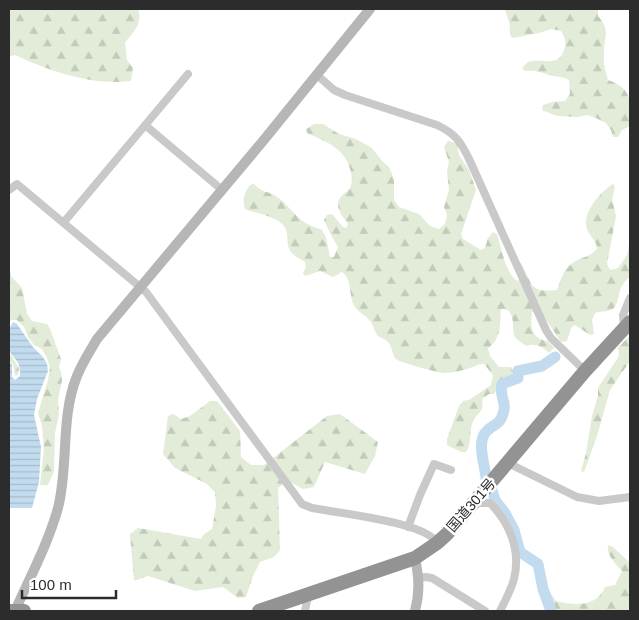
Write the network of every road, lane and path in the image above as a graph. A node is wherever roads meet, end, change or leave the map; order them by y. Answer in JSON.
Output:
{"nodes":[{"id":1,"x":366,"y":10,"type":"edge"},
{"id":2,"x":188,"y":74,"type":"dead end"},
{"id":3,"x":317,"y":75,"type":"junction"},
{"id":4,"x":145,"y":125,"type":"junction"},
{"id":5,"x":222,"y":189,"type":"junction"},
{"id":6,"x":9,"y":190,"type":"edge"},
{"id":7,"x":64,"y":222,"type":"junction"},
{"id":8,"x":140,"y":287,"type":"junction"},
{"id":9,"x":630,"y":298,"type":"edge"},
{"id":10,"x":627,"y":325,"type":"edge"},
{"id":11,"x":585,"y":372,"type":"junction"},
{"id":12,"x":508,"y":463,"type":"junction"},
{"id":13,"x":451,"y":470,"type":"dead end"},
{"id":14,"x":630,"y":497,"type":"edge"},
{"id":15,"x":476,"y":500,"type":"junction"},
{"id":16,"x":408,"y":526,"type":"junction"},
{"id":17,"x":438,"y":543,"type":"junction"},
{"id":18,"x":416,"y":558,"type":"junction"},
{"id":19,"x":419,"y":578,"type":"junction"},
{"id":20,"x":305,"y":595,"type":"junction"},
{"id":21,"x":10,"y":611,"type":"edge"},
{"id":22,"x":15,"y":611,"type":"edge"},
{"id":23,"x":24,"y":611,"type":"edge"},
{"id":24,"x":259,"y":611,"type":"edge"},
{"id":25,"x":305,"y":611,"type":"edge"},
{"id":26,"x":415,"y":611,"type":"edge"},
{"id":27,"x":485,"y":611,"type":"edge"},
{"id":28,"x":500,"y":611,"type":"edge"}],
"edges":[{"from":1,"to":3,"type":"street"},
{"from":2,"to":4,"type":"street"},
{"from":3,"to":5,"type":"street"},
{"from":3,"to":11,"type":"street"},
{"from":4,"to":5,"type":"street"},
{"from":4,"to":7,"type":"street"},
{"from":5,"to":8,"type":"street"},
{"from":6,"to":7,"type":"street"},
{"from":7,"to":8,"type":"street"},
{"from":8,"to":16,"type":"street"},
{"from":8,"to":22,"type":"street"},
{"from":9,"to":10,"type":"street"},
{"from":10,"to":11,"type":"highway","name":"国道301号"},
{"from":11,"to":12,"type":"highway","name":"国道301号"},
{"from":12,"to":14,"type":"street"},
{"from":12,"to":15,"type":"highway","name":"国道301号"},
{"from":13,"to":16,"type":"street"},
{"from":15,"to":17,"type":"highway","name":"国道301号"},
{"from":15,"to":28,"type":"street"},
{"from":16,"to":17,"type":"street"},
{"from":17,"to":18,"type":"highway","name":"国道301号"},
{"from":18,"to":19,"type":"street"},
{"from":18,"to":20,"type":"highway","name":"国道301号"},
{"from":19,"to":26,"type":"street"},
{"from":19,"to":27,"type":"street"},
{"from":20,"to":24,"type":"highway","name":"国道301号"},
{"from":20,"to":25,"type":"street"},
{"from":21,"to":22,"type":"highway"},
{"from":22,"to":23,"type":"highway"}]}
